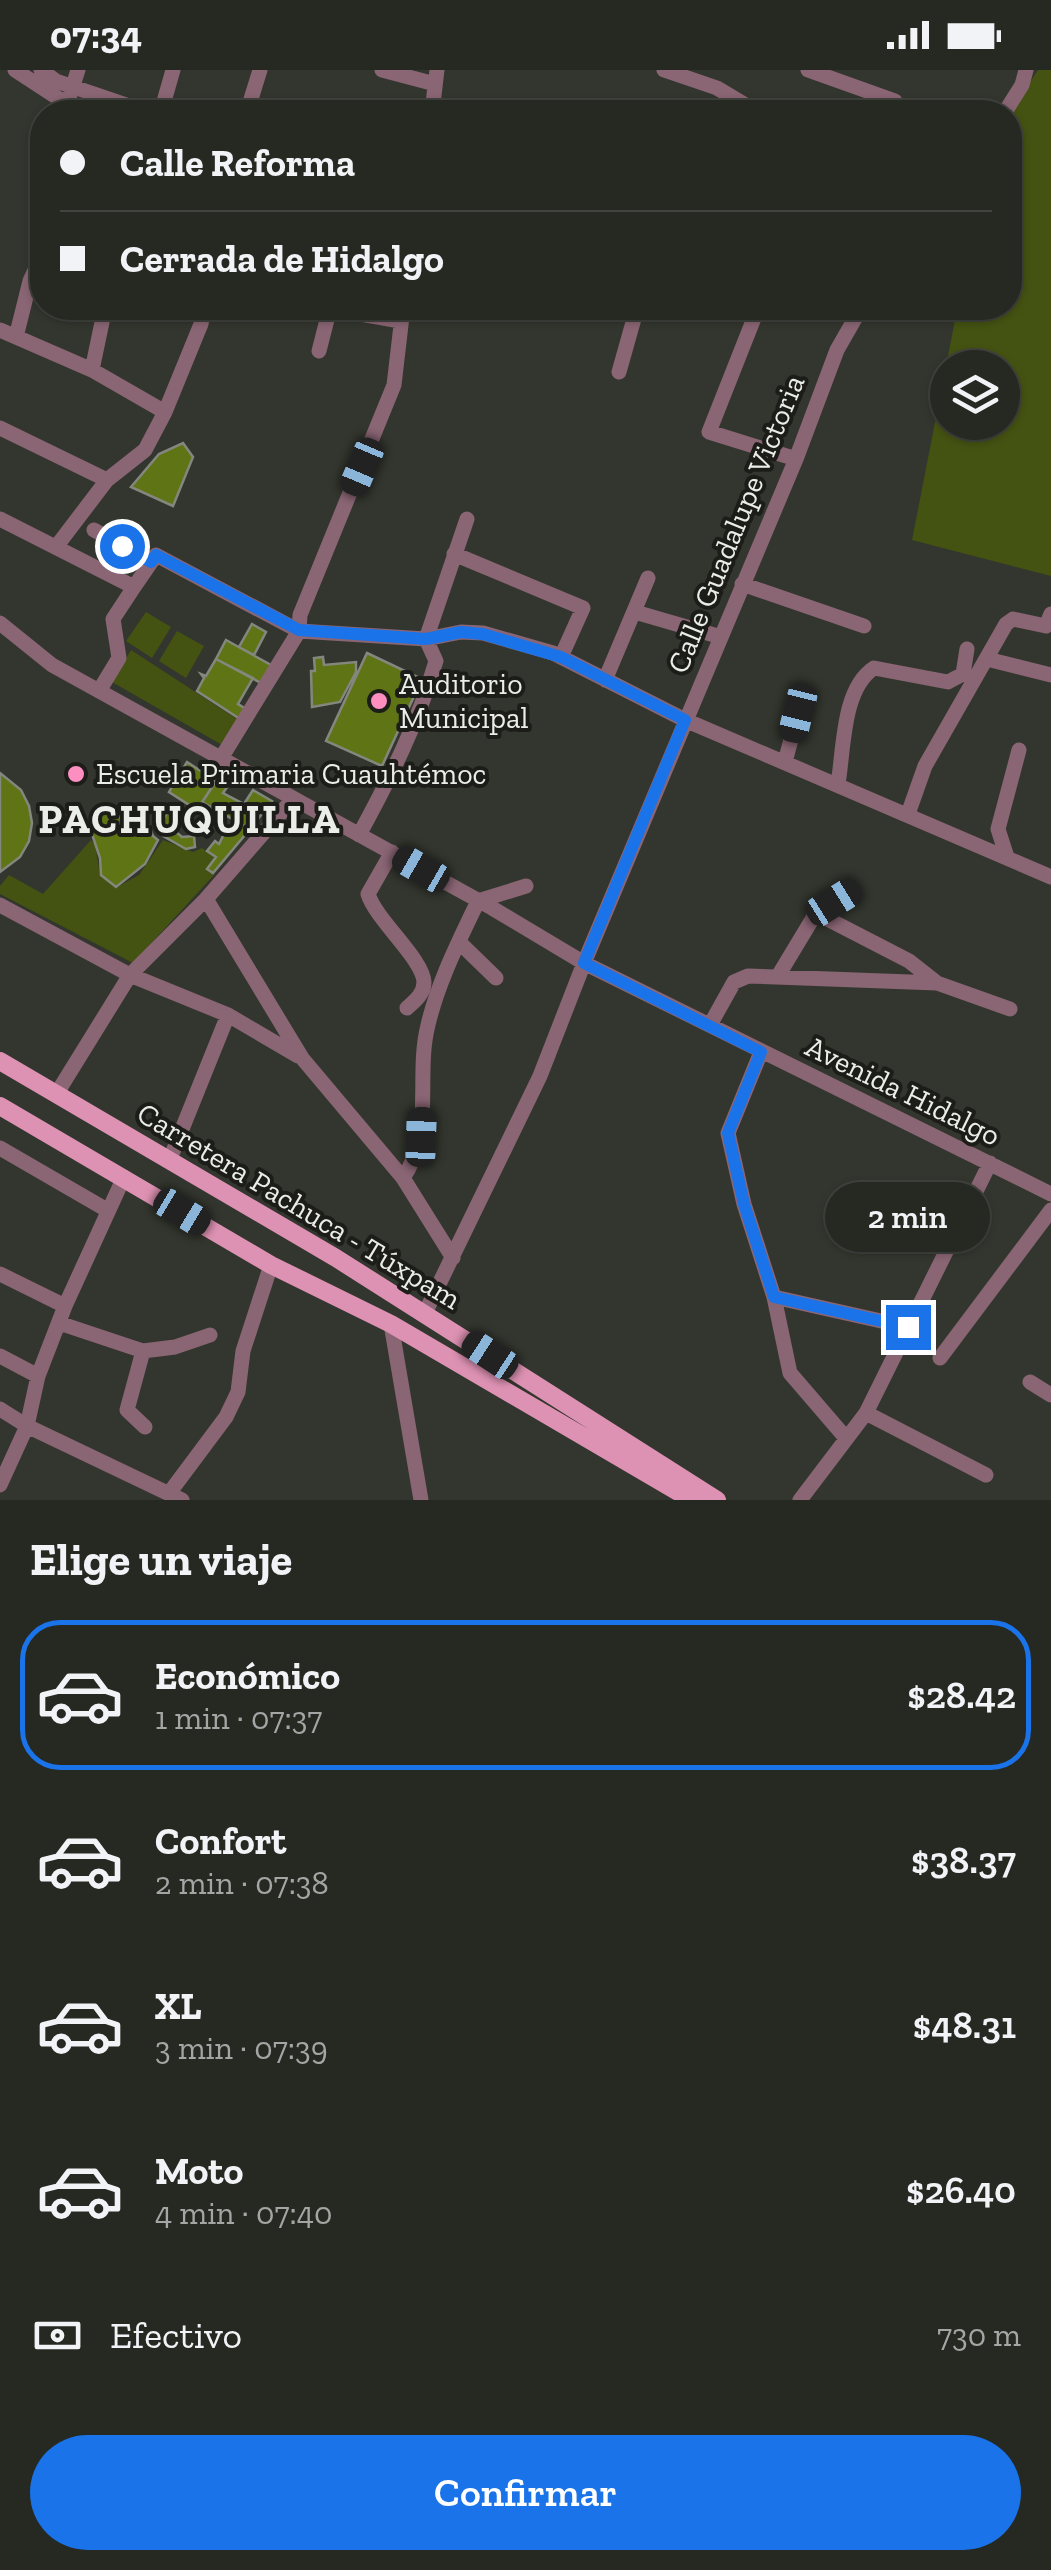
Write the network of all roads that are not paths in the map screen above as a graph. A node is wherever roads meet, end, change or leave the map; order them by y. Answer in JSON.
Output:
{"nodes":[{"id":1,"x":15,"y":70,"type":"edge"},
{"id":2,"x":41,"y":70,"type":"edge"},
{"id":3,"x":173,"y":70,"type":"edge"},
{"id":4,"x":260,"y":70,"type":"edge"},
{"id":5,"x":382,"y":70,"type":"edge"},
{"id":6,"x":664,"y":70,"type":"edge"},
{"id":7,"x":721,"y":70,"type":"edge"},
{"id":8,"x":808,"y":70,"type":"edge"},
{"id":9,"x":1026,"y":70,"type":"edge"},
{"id":10,"x":436,"y":77,"type":"edge"},
{"id":11,"x":75,"y":78,"type":"edge"},
{"id":12,"x":717,"y":88,"type":"junction"},
{"id":13,"x":61,"y":100,"type":"edge"},
{"id":14,"x":122,"y":100,"type":"edge"},
{"id":15,"x":165,"y":100,"type":"edge"},
{"id":16,"x":251,"y":100,"type":"edge"},
{"id":17,"x":736,"y":100,"type":"edge"},
{"id":18,"x":892,"y":100,"type":"edge"},
{"id":19,"x":1012,"y":100,"type":"edge"},
{"id":20,"x":30,"y":281,"type":"edge"},
{"id":21,"x":102,"y":320,"type":"edge"},
{"id":22,"x":202,"y":320,"type":"edge"},
{"id":23,"x":326,"y":320,"type":"edge"},
{"id":24,"x":400,"y":320,"type":"edge"},
{"id":25,"x":634,"y":320,"type":"edge"},
{"id":26,"x":753,"y":320,"type":"edge"},
{"id":27,"x":854,"y":320,"type":"edge"},
{"id":28,"x":0,"y":330,"type":"edge"},
{"id":29,"x":16,"y":337,"type":"junction"},
{"id":30,"x":319,"y":351,"type":"dead end"},
{"id":31,"x":92,"y":370,"type":"junction"},
{"id":32,"x":620,"y":372,"type":"dead end"},
{"id":33,"x":165,"y":412,"type":"junction"},
{"id":34,"x":0,"y":428,"type":"edge"},
{"id":35,"x":796,"y":459,"type":"junction"},
{"id":36,"x":107,"y":480,"type":"junction"},
{"id":37,"x":0,"y":519,"type":"edge"},
{"id":38,"x":467,"y":519,"type":"dead end"},
{"id":39,"x":94,"y":530,"type":"dead end"},
{"id":40,"x":56,"y":546,"type":"junction"},
{"id":41,"x":454,"y":554,"type":"junction"},
{"id":42,"x":151,"y":562,"type":"junction"},
{"id":43,"x":648,"y":578,"type":"dead end"},
{"id":44,"x":742,"y":584,"type":"junction"},
{"id":45,"x":134,"y":587,"type":"junction"},
{"id":46,"x":635,"y":612,"type":"junction"},
{"id":47,"x":1051,"y":614,"type":"edge"},
{"id":48,"x":0,"y":623,"type":"edge"},
{"id":49,"x":864,"y":626,"type":"dead end"},
{"id":50,"x":299,"y":630,"type":"junction"},
{"id":51,"x":721,"y":637,"type":"junction"},
{"id":52,"x":426,"y":639,"type":"junction"},
{"id":53,"x":967,"y":649,"type":"dead end"},
{"id":54,"x":561,"y":657,"type":"junction"},
{"id":55,"x":987,"y":659,"type":"junction"},
{"id":56,"x":1051,"y":675,"type":"edge"},
{"id":57,"x":604,"y":680,"type":"junction"},
{"id":58,"x":100,"y":691,"type":"junction"},
{"id":59,"x":798,"y":713,"type":"dead end"},
{"id":60,"x":685,"y":720,"type":"junction"},
{"id":61,"x":1019,"y":750,"type":"dead end"},
{"id":62,"x":220,"y":760,"type":"junction"},
{"id":63,"x":785,"y":762,"type":"junction"},
{"id":64,"x":838,"y":784,"type":"junction"},
{"id":65,"x":293,"y":800,"type":"junction"},
{"id":66,"x":908,"y":814,"type":"junction"},
{"id":67,"x":359,"y":835,"type":"junction"},
{"id":68,"x":392,"y":852,"type":"junction"},
{"id":69,"x":1007,"y":857,"type":"junction"},
{"id":70,"x":1051,"y":878,"type":"edge"},
{"id":71,"x":526,"y":886,"type":"dead end"},
{"id":72,"x":852,"y":891,"type":"dead end"},
{"id":73,"x":206,"y":898,"type":"junction"},
{"id":74,"x":478,"y":902,"type":"junction"},
{"id":75,"x":0,"y":906,"type":"edge"},
{"id":76,"x":816,"y":913,"type":"junction"},
{"id":77,"x":459,"y":942,"type":"junction"},
{"id":78,"x":584,"y":963,"type":"junction"},
{"id":79,"x":130,"y":975,"type":"junction"},
{"id":80,"x":778,"y":976,"type":"junction"},
{"id":81,"x":496,"y":978,"type":"dead end"},
{"id":82,"x":937,"y":983,"type":"junction"},
{"id":83,"x":407,"y":1008,"type":"dead end"},
{"id":84,"x":1010,"y":1009,"type":"dead end"},
{"id":85,"x":228,"y":1015,"type":"junction"},
{"id":86,"x":710,"y":1025,"type":"junction"},
{"id":87,"x":761,"y":1052,"type":"junction"},
{"id":88,"x":302,"y":1058,"type":"junction"},
{"id":89,"x":0,"y":1061,"type":"edge"},
{"id":90,"x":57,"y":1092,"type":"junction"},
{"id":91,"x":0,"y":1106,"type":"edge"},
{"id":92,"x":0,"y":1148,"type":"edge"},
{"id":93,"x":170,"y":1159,"type":"junction"},
{"id":94,"x":990,"y":1163,"type":"junction"},
{"id":95,"x":124,"y":1177,"type":"junction"},
{"id":96,"x":403,"y":1178,"type":"junction"},
{"id":97,"x":1051,"y":1194,"type":"edge"},
{"id":98,"x":108,"y":1210,"type":"junction"},
{"id":99,"x":1051,"y":1210,"type":"edge"},
{"id":100,"x":336,"y":1258,"type":"junction"},
{"id":101,"x":452,"y":1258,"type":"junction"},
{"id":102,"x":271,"y":1265,"type":"junction"},
{"id":103,"x":0,"y":1274,"type":"edge"},
{"id":104,"x":318,"y":1288,"type":"junction"},
{"id":105,"x":774,"y":1297,"type":"junction"},
{"id":106,"x":65,"y":1306,"type":"junction"},
{"id":107,"x":425,"y":1313,"type":"junction"},
{"id":108,"x":58,"y":1323,"type":"junction"},
{"id":109,"x":391,"y":1324,"type":"junction"},
{"id":110,"x":908,"y":1327,"type":"junction"},
{"id":111,"x":210,"y":1335,"type":"dead end"},
{"id":112,"x":143,"y":1352,"type":"junction"},
{"id":113,"x":0,"y":1356,"type":"edge"},
{"id":114,"x":940,"y":1358,"type":"dead end"},
{"id":115,"x":38,"y":1376,"type":"junction"},
{"id":116,"x":1030,"y":1382,"type":"dead end"},
{"id":117,"x":1051,"y":1394,"type":"edge"},
{"id":118,"x":0,"y":1410,"type":"edge"},
{"id":119,"x":866,"y":1412,"type":"junction"},
{"id":120,"x":27,"y":1426,"type":"junction"},
{"id":121,"x":146,"y":1427,"type":"dead end"},
{"id":122,"x":845,"y":1437,"type":"junction"},
{"id":123,"x":986,"y":1475,"type":"dead end"},
{"id":124,"x":0,"y":1484,"type":"edge"},
{"id":125,"x":176,"y":1496,"type":"edge"},
{"id":126,"x":801,"y":1499,"type":"edge"},
{"id":127,"x":421,"y":1500,"type":"edge"},
{"id":128,"x":692,"y":1500,"type":"edge"},
{"id":129,"x":717,"y":1500,"type":"edge"}],
"edges":[{"from":1,"to":13,"type":"street"},
{"from":2,"to":11,"type":"street"},
{"from":3,"to":15,"type":"street"},
{"from":4,"to":16,"type":"street"},
{"from":5,"to":10,"type":"street"},
{"from":6,"to":12,"type":"street"},
{"from":7,"to":12,"type":"street"},
{"from":8,"to":18,"type":"street"},
{"from":9,"to":19,"type":"street"},
{"from":11,"to":14,"type":"street"},
{"from":12,"to":17,"type":"street"},
{"from":20,"to":29,"type":"street"},
{"from":21,"to":31,"type":"street"},
{"from":22,"to":33,"type":"street"},
{"from":23,"to":30,"type":"street"},
{"from":24,"to":50,"type":"street"},
{"from":25,"to":32,"type":"street"},
{"from":26,"to":35,"type":"street"},
{"from":27,"to":35,"type":"street","name":"Calle Guadalupe Victoria"},
{"from":28,"to":29,"type":"street"},
{"from":29,"to":31,"type":"street"},
{"from":31,"to":33,"type":"street"},
{"from":33,"to":36,"type":"street"},
{"from":34,"to":36,"type":"street"},
{"from":35,"to":44,"type":"street","name":"Calle Guadalupe Victoria"},
{"from":36,"to":40,"type":"street"},
{"from":37,"to":40,"type":"street"},
{"from":38,"to":41,"type":"street"},
{"from":39,"to":42,"type":"street"},
{"from":40,"to":45,"type":"street"},
{"from":41,"to":52,"type":"street"},
{"from":41,"to":54,"type":"street"},
{"from":42,"to":45,"type":"street"},
{"from":42,"to":50,"type":"street"},
{"from":43,"to":46,"type":"street"},
{"from":44,"to":49,"type":"street"},
{"from":44,"to":51,"type":"street","name":"Calle Guadalupe Victoria"},
{"from":45,"to":58,"type":"street"},
{"from":46,"to":51,"type":"street"},
{"from":46,"to":57,"type":"street"},
{"from":47,"to":55,"type":"street"},
{"from":48,"to":58,"type":"street","name":"Avenida Hidalgo"},
{"from":50,"to":52,"type":"street"},
{"from":50,"to":62,"type":"street"},
{"from":51,"to":60,"type":"street","name":"Calle Guadalupe Victoria"},
{"from":52,"to":54,"type":"street"},
{"from":52,"to":67,"type":"street"},
{"from":53,"to":64,"type":"street"},
{"from":54,"to":57,"type":"street"},
{"from":55,"to":56,"type":"street"},
{"from":55,"to":66,"type":"street"},
{"from":57,"to":60,"type":"street"},
{"from":58,"to":62,"type":"street","name":"Avenida Hidalgo"},
{"from":59,"to":63,"type":"street"},
{"from":60,"to":63,"type":"street"},
{"from":60,"to":78,"type":"street","name":"Calle Guadalupe Victoria"},
{"from":61,"to":69,"type":"street"},
{"from":62,"to":65,"type":"street","name":"Avenida Hidalgo"},
{"from":63,"to":64,"type":"street"},
{"from":64,"to":66,"type":"street"},
{"from":65,"to":67,"type":"street","name":"Avenida Hidalgo"},
{"from":65,"to":73,"type":"street"},
{"from":66,"to":69,"type":"street"},
{"from":67,"to":68,"type":"street","name":"Avenida Hidalgo"},
{"from":68,"to":74,"type":"street","name":"Avenida Hidalgo"},
{"from":68,"to":83,"type":"street"},
{"from":69,"to":70,"type":"street"},
{"from":71,"to":74,"type":"street"},
{"from":72,"to":76,"type":"street"},
{"from":73,"to":79,"type":"street"},
{"from":73,"to":88,"type":"street"},
{"from":74,"to":77,"type":"street"},
{"from":74,"to":78,"type":"street","name":"Avenida Hidalgo"},
{"from":75,"to":79,"type":"street"},
{"from":76,"to":80,"type":"street"},
{"from":76,"to":82,"type":"street"},
{"from":77,"to":81,"type":"street"},
{"from":77,"to":96,"type":"street"},
{"from":78,"to":86,"type":"street","name":"Avenida Hidalgo"},
{"from":78,"to":101,"type":"street","name":"Calle Guadalupe Victoria"},
{"from":79,"to":85,"type":"street"},
{"from":79,"to":90,"type":"street"},
{"from":80,"to":82,"type":"street"},
{"from":80,"to":86,"type":"street"},
{"from":82,"to":84,"type":"street"},
{"from":85,"to":88,"type":"street"},
{"from":85,"to":93,"type":"street"},
{"from":86,"to":87,"type":"street","name":"Avenida Hidalgo"},
{"from":87,"to":94,"type":"street","name":"Avenida Hidalgo"},
{"from":87,"to":105,"type":"street"},
{"from":88,"to":96,"type":"street"},
{"from":89,"to":90,"type":"main road","name":"Carretera Pachuca - Túxpam"},
{"from":90,"to":93,"type":"main road","name":"Carretera Pachuca - Túxpam"},
{"from":91,"to":95,"type":"main road","name":"Carretera Pachuca - Túxpam"},
{"from":92,"to":98,"type":"street"},
{"from":93,"to":100,"type":"main road","name":"Carretera Pachuca - Túxpam"},
{"from":94,"to":97,"type":"street","name":"Avenida Hidalgo"},
{"from":94,"to":110,"type":"street"},
{"from":95,"to":98,"type":"street"},
{"from":95,"to":102,"type":"main road","name":"Carretera Pachuca - Túxpam"},
{"from":96,"to":101,"type":"street"},
{"from":98,"to":106,"type":"street"},
{"from":99,"to":114,"type":"street"},
{"from":100,"to":104,"type":"main road"},
{"from":100,"to":107,"type":"main road","name":"Carretera Pachuca - Túxpam"},
{"from":101,"to":107,"type":"street","name":"Calle Guadalupe Victoria"},
{"from":102,"to":104,"type":"main road","name":"Carretera Pachuca - Túxpam"},
{"from":102,"to":125,"type":"street"},
{"from":103,"to":106,"type":"street"},
{"from":104,"to":109,"type":"main road","name":"Carretera Pachuca - Túxpam"},
{"from":105,"to":110,"type":"street"},
{"from":105,"to":122,"type":"street"},
{"from":106,"to":108,"type":"street"},
{"from":107,"to":129,"type":"main road","name":"Carretera Pachuca - Túxpam"},
{"from":108,"to":112,"type":"street"},
{"from":108,"to":115,"type":"street"},
{"from":109,"to":127,"type":"street"},
{"from":109,"to":128,"type":"main road","name":"Carretera Pachuca - Túxpam"},
{"from":110,"to":119,"type":"street"},
{"from":111,"to":112,"type":"street"},
{"from":112,"to":121,"type":"street"},
{"from":113,"to":115,"type":"street"},
{"from":115,"to":120,"type":"street"},
{"from":116,"to":117,"type":"street"},
{"from":118,"to":120,"type":"street"},
{"from":119,"to":122,"type":"street"},
{"from":119,"to":123,"type":"street"},
{"from":120,"to":124,"type":"street"},
{"from":120,"to":125,"type":"street"},
{"from":122,"to":126,"type":"street"}]}
